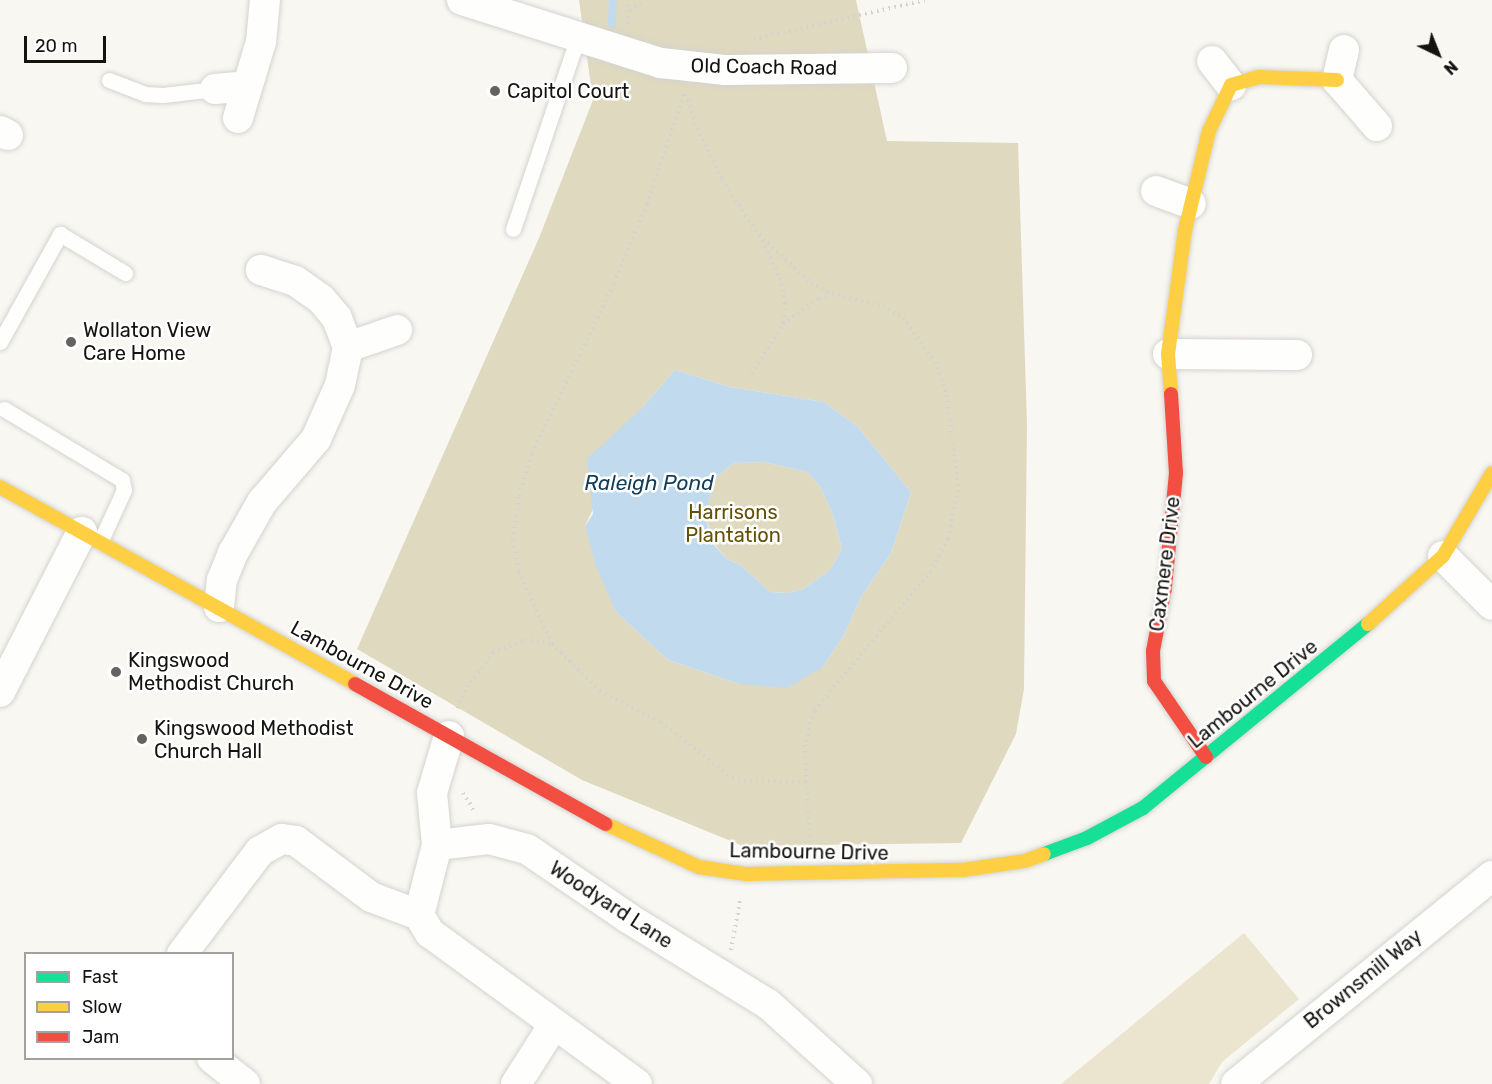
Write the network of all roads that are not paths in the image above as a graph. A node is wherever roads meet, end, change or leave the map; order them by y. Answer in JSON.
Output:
{"nodes":[{"id":1,"x":265,"y":0,"type":"edge"},
{"id":2,"x":462,"y":0,"type":"edge"},
{"id":3,"x":579,"y":34,"type":"junction"},
{"id":4,"x":1344,"y":50,"type":"dead end"},
{"id":5,"x":1212,"y":61,"type":"dead end"},
{"id":6,"x":892,"y":68,"type":"dead end"},
{"id":7,"x":109,"y":80,"type":"dead end"},
{"id":8,"x":1337,"y":80,"type":"junction"},
{"id":9,"x":1231,"y":85,"type":"junction"},
{"id":10,"x":248,"y":86,"type":"junction"},
{"id":11,"x":215,"y":89,"type":"joint"},
{"id":12,"x":238,"y":118,"type":"dead end"},
{"id":13,"x":1377,"y":126,"type":"dead end"},
{"id":14,"x":1156,"y":190,"type":"dead end"},
{"id":15,"x":1191,"y":204,"type":"junction"},
{"id":16,"x":513,"y":229,"type":"dead end"},
{"id":17,"x":261,"y":270,"type":"dead end"},
{"id":18,"x":125,"y":273,"type":"dead end"},
{"id":19,"x":398,"y":330,"type":"dead end"},
{"id":20,"x":0,"y":342,"type":"edge"},
{"id":21,"x":348,"y":347,"type":"junction"},
{"id":22,"x":1168,"y":354,"type":"junction"},
{"id":23,"x":1297,"y":356,"type":"dead end"},
{"id":24,"x":4,"y":409,"type":"dead end"},
{"id":25,"x":1492,"y":473,"type":"edge"},
{"id":26,"x":0,"y":487,"type":"edge"},
{"id":27,"x":91,"y":537,"type":"junction"},
{"id":28,"x":1443,"y":556,"type":"junction"},
{"id":29,"x":1492,"y":605,"type":"edge"},
{"id":30,"x":219,"y":607,"type":"junction"},
{"id":31,"x":0,"y":692,"type":"edge"},
{"id":32,"x":449,"y":736,"type":"junction"},
{"id":33,"x":1206,"y":757,"type":"junction"},
{"id":34,"x":437,"y":845,"type":"junction"},
{"id":35,"x":1492,"y":876,"type":"edge"},
{"id":36,"x":419,"y":915,"type":"junction"},
{"id":37,"x":184,"y":952,"type":"edge"},
{"id":38,"x":553,"y":1026,"type":"junction"},
{"id":39,"x":213,"y":1060,"type":"edge"},
{"id":40,"x":245,"y":1084,"type":"edge"},
{"id":41,"x":516,"y":1084,"type":"edge"},
{"id":42,"x":638,"y":1084,"type":"edge"},
{"id":43,"x":857,"y":1084,"type":"edge"},
{"id":44,"x":1236,"y":1084,"type":"edge"}],
"edges":[{"from":1,"to":10,"type":"street"},
{"from":2,"to":3,"type":"street","name":"Old Coach Road"},
{"from":3,"to":6,"type":"street","name":"Old Coach Road"},
{"from":3,"to":16,"type":"lane"},
{"from":4,"to":8,"type":"street"},
{"from":5,"to":9,"type":"street"},
{"from":7,"to":11,"type":"lane"},
{"from":8,"to":9,"type":"street"},
{"from":8,"to":13,"type":"street"},
{"from":9,"to":15,"type":"street","name":"Caxmere Drive"},
{"from":10,"to":11,"type":"street"},
{"from":10,"to":12,"type":"street"},
{"from":14,"to":15,"type":"street"},
{"from":15,"to":22,"type":"street","name":"Caxmere Drive"},
{"from":17,"to":21,"type":"street"},
{"from":18,"to":20,"type":"lane"},
{"from":19,"to":21,"type":"street"},
{"from":21,"to":30,"type":"street"},
{"from":22,"to":23,"type":"street"},
{"from":22,"to":33,"type":"street","name":"Caxmere Drive"},
{"from":24,"to":27,"type":"lane"},
{"from":25,"to":28,"type":"street","name":"Lambourne Drive"},
{"from":26,"to":27,"type":"street","name":"Lambourne Drive"},
{"from":27,"to":30,"type":"street","name":"Lambourne Drive"},
{"from":27,"to":31,"type":"street"},
{"from":28,"to":29,"type":"street"},
{"from":28,"to":33,"type":"street","name":"Lambourne Drive"},
{"from":30,"to":32,"type":"street","name":"Lambourne Drive"},
{"from":32,"to":33,"type":"street","name":"Lambourne Drive"},
{"from":32,"to":34,"type":"street"},
{"from":34,"to":36,"type":"street"},
{"from":34,"to":43,"type":"street","name":"Woodyard Lane"},
{"from":35,"to":44,"type":"street","name":"Brownsmill Way"},
{"from":36,"to":37,"type":"street"},
{"from":36,"to":38,"type":"street"},
{"from":38,"to":41,"type":"street"},
{"from":38,"to":42,"type":"street"},
{"from":39,"to":40,"type":"street"}]}
